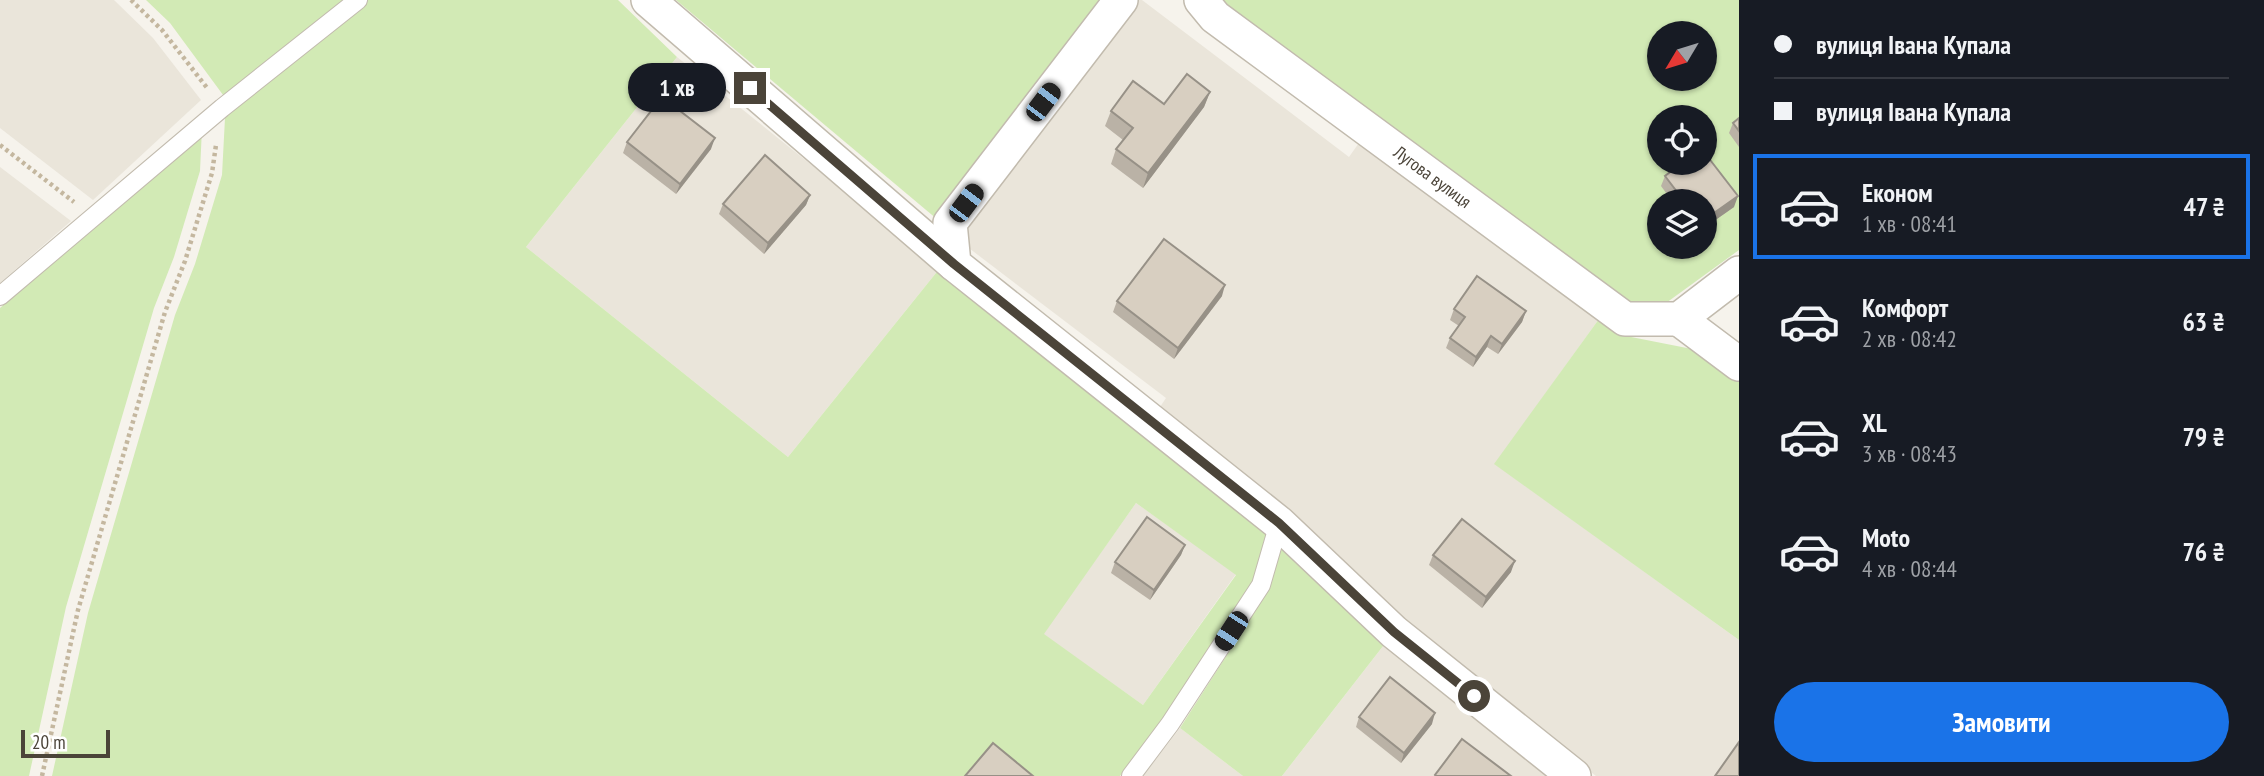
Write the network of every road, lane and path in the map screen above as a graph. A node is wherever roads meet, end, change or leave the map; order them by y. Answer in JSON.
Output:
{"nodes":[{"id":1,"x":131,"y":0,"type":"edge"},
{"id":2,"x":358,"y":0,"type":"edge"},
{"id":3,"x":648,"y":0,"type":"edge"},
{"id":4,"x":1121,"y":0,"type":"edge"},
{"id":5,"x":1201,"y":0,"type":"edge"},
{"id":6,"x":222,"y":108,"type":"junction"},
{"id":7,"x":0,"y":145,"type":"edge"},
{"id":8,"x":93,"y":216,"type":"junction"},
{"id":9,"x":954,"y":264,"type":"junction"},
{"id":10,"x":1739,"y":273,"type":"edge"},
{"id":11,"x":0,"y":296,"type":"edge"},
{"id":12,"x":1679,"y":319,"type":"junction"},
{"id":13,"x":1739,"y":364,"type":"edge"},
{"id":14,"x":1279,"y":523,"type":"junction"},
{"id":15,"x":41,"y":776,"type":"edge"},
{"id":16,"x":1131,"y":776,"type":"edge"},
{"id":17,"x":1574,"y":776,"type":"edge"}],
"edges":[{"from":1,"to":6,"type":"path"},
{"from":2,"to":6,"type":"lane"},
{"from":3,"to":9,"type":"street"},
{"from":4,"to":9,"type":"street"},
{"from":5,"to":12,"type":"street","name":"Лугова вулиця"},
{"from":6,"to":8,"type":"lane"},
{"from":6,"to":15,"type":"path"},
{"from":7,"to":8,"type":"path"},
{"from":8,"to":11,"type":"lane"},
{"from":9,"to":14,"type":"street"},
{"from":10,"to":12,"type":"street"},
{"from":12,"to":13,"type":"street"},
{"from":14,"to":16,"type":"lane"},
{"from":14,"to":17,"type":"street"}]}
